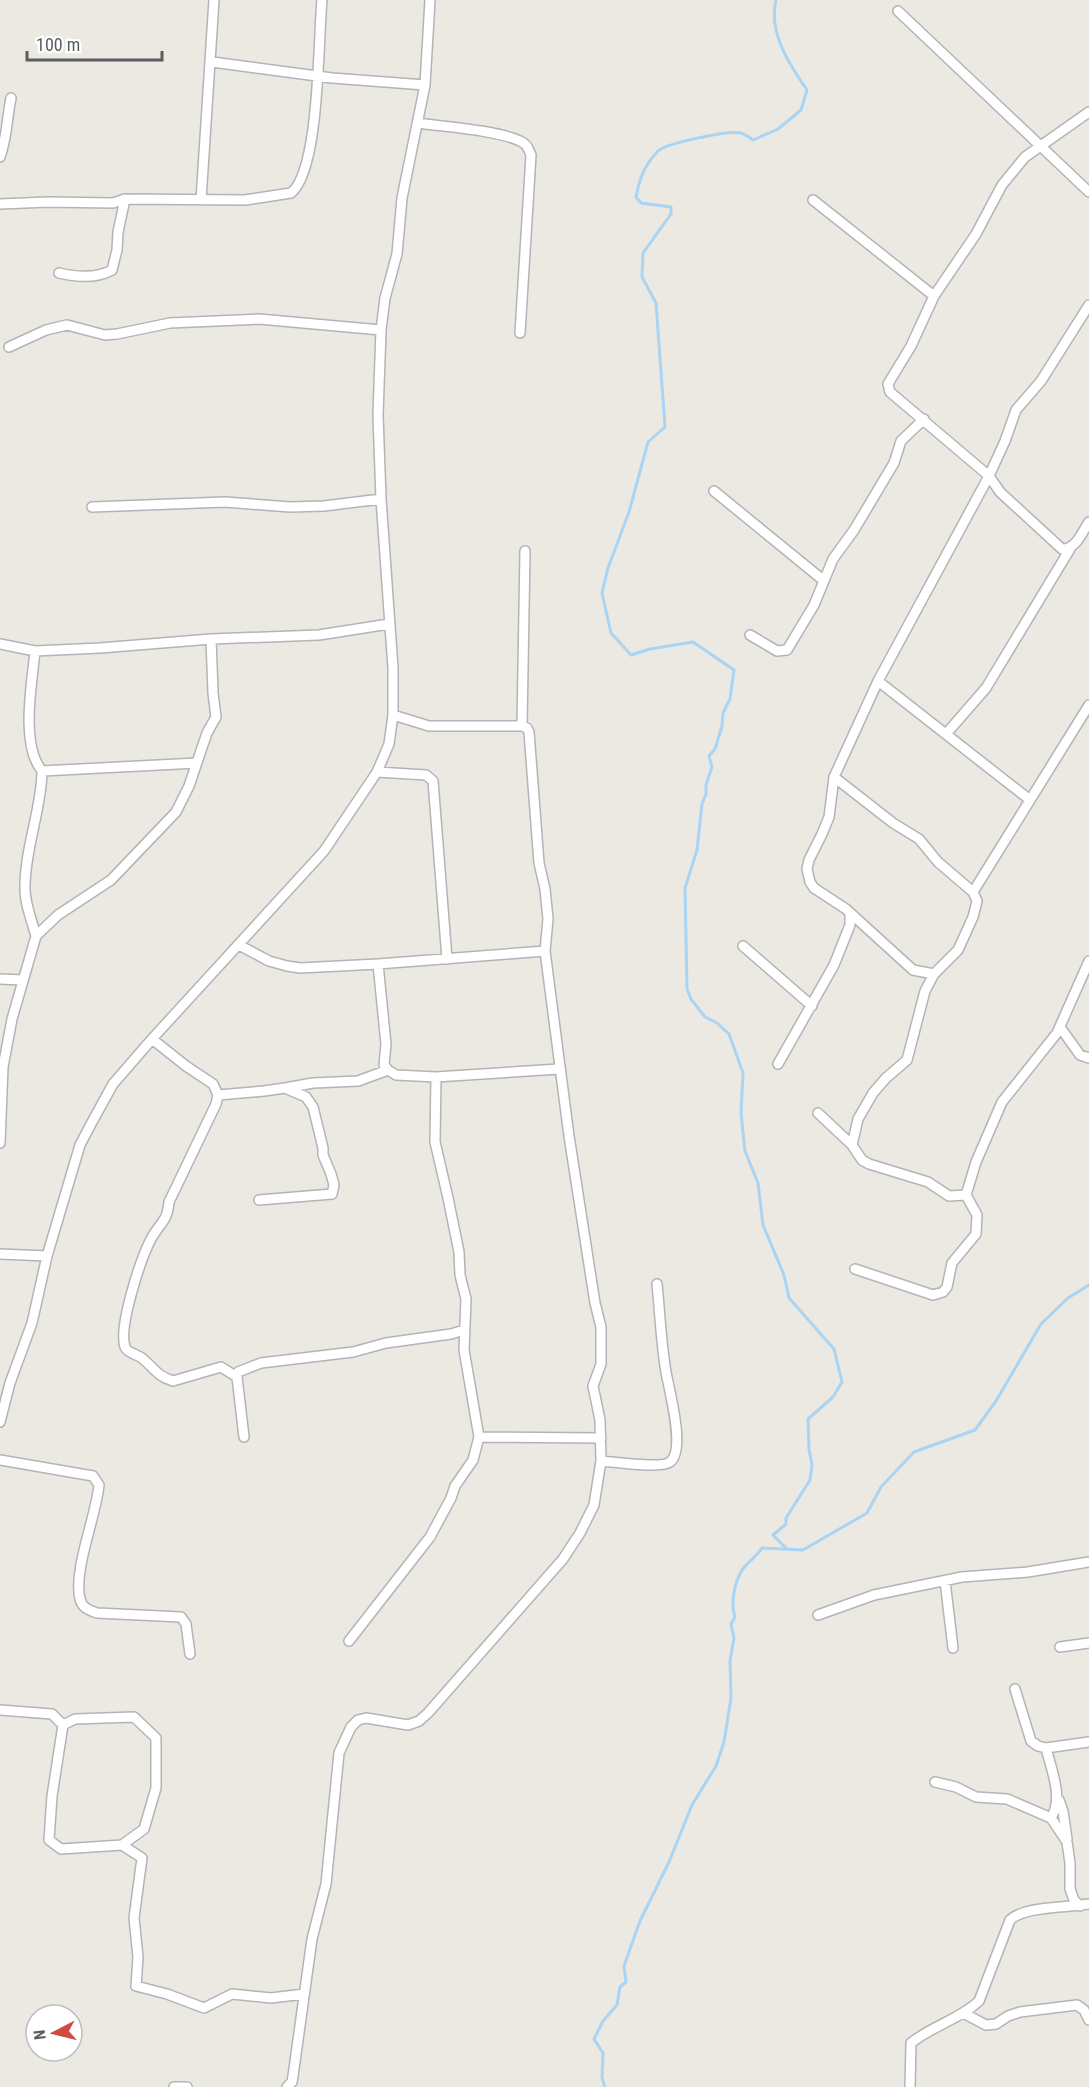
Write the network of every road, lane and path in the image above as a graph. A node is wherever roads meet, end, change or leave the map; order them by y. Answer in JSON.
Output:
{"nodes":[{"id":1,"x":214,"y":0,"type":"edge"},
{"id":2,"x":322,"y":0,"type":"edge"},
{"id":3,"x":430,"y":0,"type":"edge"},
{"id":4,"x":898,"y":11,"type":"dead end"},
{"id":5,"x":212,"y":62,"type":"junction"},
{"id":6,"x":318,"y":76,"type":"junction"},
{"id":7,"x":425,"y":85,"type":"junction"},
{"id":8,"x":11,"y":98,"type":"dead end"},
{"id":9,"x":1089,"y":112,"type":"edge"},
{"id":10,"x":418,"y":123,"type":"junction"},
{"id":11,"x":1041,"y":145,"type":"junction"},
{"id":12,"x":0,"y":157,"type":"edge"},
{"id":13,"x":1089,"y":192,"type":"edge"},
{"id":14,"x":125,"y":199,"type":"junction"},
{"id":15,"x":201,"y":200,"type":"junction"},
{"id":16,"x":813,"y":200,"type":"dead end"},
{"id":17,"x":0,"y":204,"type":"edge"},
{"id":18,"x":59,"y":273,"type":"dead end"},
{"id":19,"x":934,"y":296,"type":"junction"},
{"id":20,"x":1089,"y":305,"type":"edge"},
{"id":21,"x":381,"y":330,"type":"junction"},
{"id":22,"x":520,"y":333,"type":"dead end"},
{"id":23,"x":9,"y":347,"type":"dead end"},
{"id":24,"x":924,"y":419,"type":"junction"},
{"id":25,"x":989,"y":476,"type":"junction"},
{"id":26,"x":714,"y":490,"type":"dead end"},
{"id":27,"x":381,"y":499,"type":"junction"},
{"id":28,"x":92,"y":507,"type":"dead end"},
{"id":29,"x":1089,"y":522,"type":"edge"},
{"id":30,"x":1070,"y":549,"type":"junction"},
{"id":31,"x":525,"y":551,"type":"dead end"},
{"id":32,"x":823,"y":580,"type":"junction"},
{"id":33,"x":389,"y":624,"type":"junction"},
{"id":34,"x":750,"y":635,"type":"dead end"},
{"id":35,"x":211,"y":639,"type":"junction"},
{"id":36,"x":0,"y":644,"type":"edge"},
{"id":37,"x":35,"y":651,"type":"junction"},
{"id":38,"x":878,"y":681,"type":"junction"},
{"id":39,"x":1089,"y":705,"type":"edge"},
{"id":40,"x":393,"y":715,"type":"junction"},
{"id":41,"x":522,"y":726,"type":"junction"},
{"id":42,"x":945,"y":734,"type":"junction"},
{"id":43,"x":197,"y":763,"type":"junction"},
{"id":44,"x":42,"y":771,"type":"junction"},
{"id":45,"x":377,"y":772,"type":"junction"},
{"id":46,"x":834,"y":777,"type":"junction"},
{"id":47,"x":1030,"y":801,"type":"junction"},
{"id":48,"x":973,"y":892,"type":"junction"},
{"id":49,"x":850,"y":913,"type":"junction"},
{"id":50,"x":36,"y":936,"type":"junction"},
{"id":51,"x":239,"y":945,"type":"junction"},
{"id":52,"x":743,"y":946,"type":"dead end"},
{"id":53,"x":544,"y":951,"type":"junction"},
{"id":54,"x":447,"y":959,"type":"junction"},
{"id":55,"x":1089,"y":961,"type":"edge"},
{"id":56,"x":378,"y":964,"type":"junction"},
{"id":57,"x":934,"y":975,"type":"junction"},
{"id":58,"x":0,"y":979,"type":"edge"},
{"id":59,"x":23,"y":980,"type":"junction"},
{"id":60,"x":812,"y":1006,"type":"junction"},
{"id":61,"x":1060,"y":1027,"type":"junction"},
{"id":62,"x":152,"y":1039,"type":"junction"},
{"id":63,"x":1089,"y":1058,"type":"edge"},
{"id":64,"x":778,"y":1065,"type":"dead end"},
{"id":65,"x":559,"y":1069,"type":"junction"},
{"id":66,"x":388,"y":1070,"type":"junction"},
{"id":67,"x":436,"y":1077,"type":"junction"},
{"id":68,"x":285,"y":1088,"type":"junction"},
{"id":69,"x":218,"y":1095,"type":"junction"},
{"id":70,"x":818,"y":1113,"type":"dead end"},
{"id":71,"x":0,"y":1143,"type":"edge"},
{"id":72,"x":852,"y":1146,"type":"junction"},
{"id":73,"x":966,"y":1196,"type":"junction"},
{"id":74,"x":259,"y":1200,"type":"dead end"},
{"id":75,"x":0,"y":1254,"type":"edge"},
{"id":76,"x":47,"y":1256,"type":"junction"},
{"id":77,"x":855,"y":1269,"type":"dead end"},
{"id":78,"x":657,"y":1284,"type":"dead end"},
{"id":79,"x":464,"y":1330,"type":"junction"},
{"id":80,"x":237,"y":1377,"type":"junction"},
{"id":81,"x":0,"y":1422,"type":"edge"},
{"id":82,"x":244,"y":1437,"type":"dead end"},
{"id":83,"x":479,"y":1437,"type":"junction"},
{"id":84,"x":601,"y":1438,"type":"junction"},
{"id":85,"x":0,"y":1460,"type":"edge"},
{"id":86,"x":601,"y":1461,"type":"junction"},
{"id":87,"x":1089,"y":1562,"type":"edge"},
{"id":88,"x":945,"y":1581,"type":"junction"},
{"id":89,"x":818,"y":1615,"type":"dead end"},
{"id":90,"x":349,"y":1641,"type":"dead end"},
{"id":91,"x":1089,"y":1643,"type":"edge"},
{"id":92,"x":1060,"y":1647,"type":"dead end"},
{"id":93,"x":953,"y":1648,"type":"dead end"},
{"id":94,"x":189,"y":1654,"type":"dead end"},
{"id":95,"x":1015,"y":1689,"type":"dead end"},
{"id":96,"x":0,"y":1710,"type":"edge"},
{"id":97,"x":63,"y":1725,"type":"junction"},
{"id":98,"x":1089,"y":1742,"type":"edge"},
{"id":99,"x":1046,"y":1748,"type":"junction"},
{"id":100,"x":935,"y":1782,"type":"dead end"},
{"id":101,"x":1056,"y":1795,"type":"junction"},
{"id":102,"x":1051,"y":1818,"type":"junction"},
{"id":103,"x":1067,"y":1842,"type":"junction"},
{"id":104,"x":122,"y":1845,"type":"junction"},
{"id":105,"x":1084,"y":1905,"type":"edge"},
{"id":106,"x":304,"y":1994,"type":"junction"},
{"id":107,"x":963,"y":2013,"type":"junction"},
{"id":108,"x":1089,"y":2020,"type":"edge"},
{"id":109,"x":174,"y":2087,"type":"edge"},
{"id":110,"x":187,"y":2087,"type":"edge"},
{"id":111,"x":287,"y":2087,"type":"edge"},
{"id":112,"x":910,"y":2087,"type":"edge"}],
"edges":[{"from":1,"to":5,"type":"street"},
{"from":2,"to":6,"type":"street"},
{"from":3,"to":7,"type":"street"},
{"from":4,"to":11,"type":"street"},
{"from":5,"to":6,"type":"street"},
{"from":5,"to":15,"type":"street"},
{"from":6,"to":7,"type":"street"},
{"from":6,"to":15,"type":"street"},
{"from":7,"to":10,"type":"street"},
{"from":8,"to":12,"type":"street"},
{"from":9,"to":11,"type":"street"},
{"from":10,"to":21,"type":"street"},
{"from":10,"to":22,"type":"street"},
{"from":11,"to":13,"type":"street"},
{"from":11,"to":19,"type":"street"},
{"from":14,"to":15,"type":"street"},
{"from":14,"to":17,"type":"street"},
{"from":14,"to":18,"type":"street"},
{"from":16,"to":19,"type":"street"},
{"from":19,"to":24,"type":"street"},
{"from":20,"to":25,"type":"street"},
{"from":21,"to":23,"type":"street"},
{"from":21,"to":27,"type":"street"},
{"from":24,"to":25,"type":"street"},
{"from":24,"to":32,"type":"street"},
{"from":25,"to":30,"type":"street"},
{"from":25,"to":38,"type":"street"},
{"from":26,"to":32,"type":"street"},
{"from":27,"to":28,"type":"street"},
{"from":27,"to":33,"type":"street"},
{"from":29,"to":30,"type":"street"},
{"from":30,"to":42,"type":"street"},
{"from":31,"to":41,"type":"street"},
{"from":32,"to":34,"type":"street"},
{"from":33,"to":35,"type":"street"},
{"from":33,"to":40,"type":"street"},
{"from":35,"to":37,"type":"street"},
{"from":35,"to":43,"type":"street"},
{"from":36,"to":37,"type":"street"},
{"from":37,"to":44,"type":"street"},
{"from":38,"to":42,"type":"street"},
{"from":38,"to":46,"type":"street"},
{"from":39,"to":47,"type":"street"},
{"from":40,"to":41,"type":"street"},
{"from":40,"to":45,"type":"street"},
{"from":41,"to":53,"type":"street"},
{"from":42,"to":47,"type":"street"},
{"from":43,"to":44,"type":"street"},
{"from":43,"to":50,"type":"street"},
{"from":44,"to":50,"type":"street"},
{"from":45,"to":51,"type":"street"},
{"from":45,"to":54,"type":"street"},
{"from":46,"to":48,"type":"street"},
{"from":46,"to":49,"type":"street"},
{"from":47,"to":48,"type":"street"},
{"from":48,"to":57,"type":"street"},
{"from":49,"to":57,"type":"street"},
{"from":49,"to":60,"type":"street"},
{"from":50,"to":59,"type":"street"},
{"from":51,"to":56,"type":"street"},
{"from":51,"to":62,"type":"street"},
{"from":52,"to":60,"type":"street"},
{"from":53,"to":54,"type":"street"},
{"from":53,"to":65,"type":"street"},
{"from":54,"to":56,"type":"street"},
{"from":55,"to":61,"type":"street"},
{"from":56,"to":66,"type":"street"},
{"from":57,"to":72,"type":"street"},
{"from":58,"to":59,"type":"street"},
{"from":59,"to":71,"type":"street"},
{"from":60,"to":64,"type":"street"},
{"from":61,"to":63,"type":"street"},
{"from":61,"to":73,"type":"street"},
{"from":62,"to":69,"type":"street"},
{"from":62,"to":76,"type":"street"},
{"from":65,"to":67,"type":"street"},
{"from":65,"to":84,"type":"street"},
{"from":66,"to":67,"type":"street"},
{"from":66,"to":68,"type":"street"},
{"from":67,"to":79,"type":"street"},
{"from":68,"to":69,"type":"street"},
{"from":68,"to":74,"type":"street"},
{"from":69,"to":80,"type":"street"},
{"from":70,"to":72,"type":"street"},
{"from":72,"to":73,"type":"street"},
{"from":73,"to":77,"type":"street"},
{"from":75,"to":76,"type":"street"},
{"from":76,"to":81,"type":"street"},
{"from":78,"to":86,"type":"street"},
{"from":79,"to":80,"type":"street"},
{"from":79,"to":83,"type":"street"},
{"from":80,"to":82,"type":"street"},
{"from":83,"to":84,"type":"street"},
{"from":83,"to":90,"type":"street"},
{"from":84,"to":86,"type":"street"},
{"from":85,"to":94,"type":"street"},
{"from":86,"to":106,"type":"street"},
{"from":87,"to":88,"type":"street"},
{"from":88,"to":89,"type":"street"},
{"from":88,"to":93,"type":"street"},
{"from":91,"to":92,"type":"street"},
{"from":95,"to":99,"type":"street"},
{"from":96,"to":97,"type":"street"},
{"from":97,"to":104,"type":"street"},
{"from":97,"to":104,"type":"street"},
{"from":98,"to":99,"type":"street"},
{"from":99,"to":101,"type":"street"},
{"from":100,"to":102,"type":"street"},
{"from":101,"to":102,"type":"street"},
{"from":101,"to":103,"type":"street"},
{"from":102,"to":103,"type":"street"},
{"from":103,"to":105,"type":"street"},
{"from":104,"to":106,"type":"street"},
{"from":105,"to":107,"type":"street"},
{"from":106,"to":111,"type":"street"},
{"from":107,"to":108,"type":"street"},
{"from":107,"to":112,"type":"street"},
{"from":109,"to":110,"type":"street"}]}
